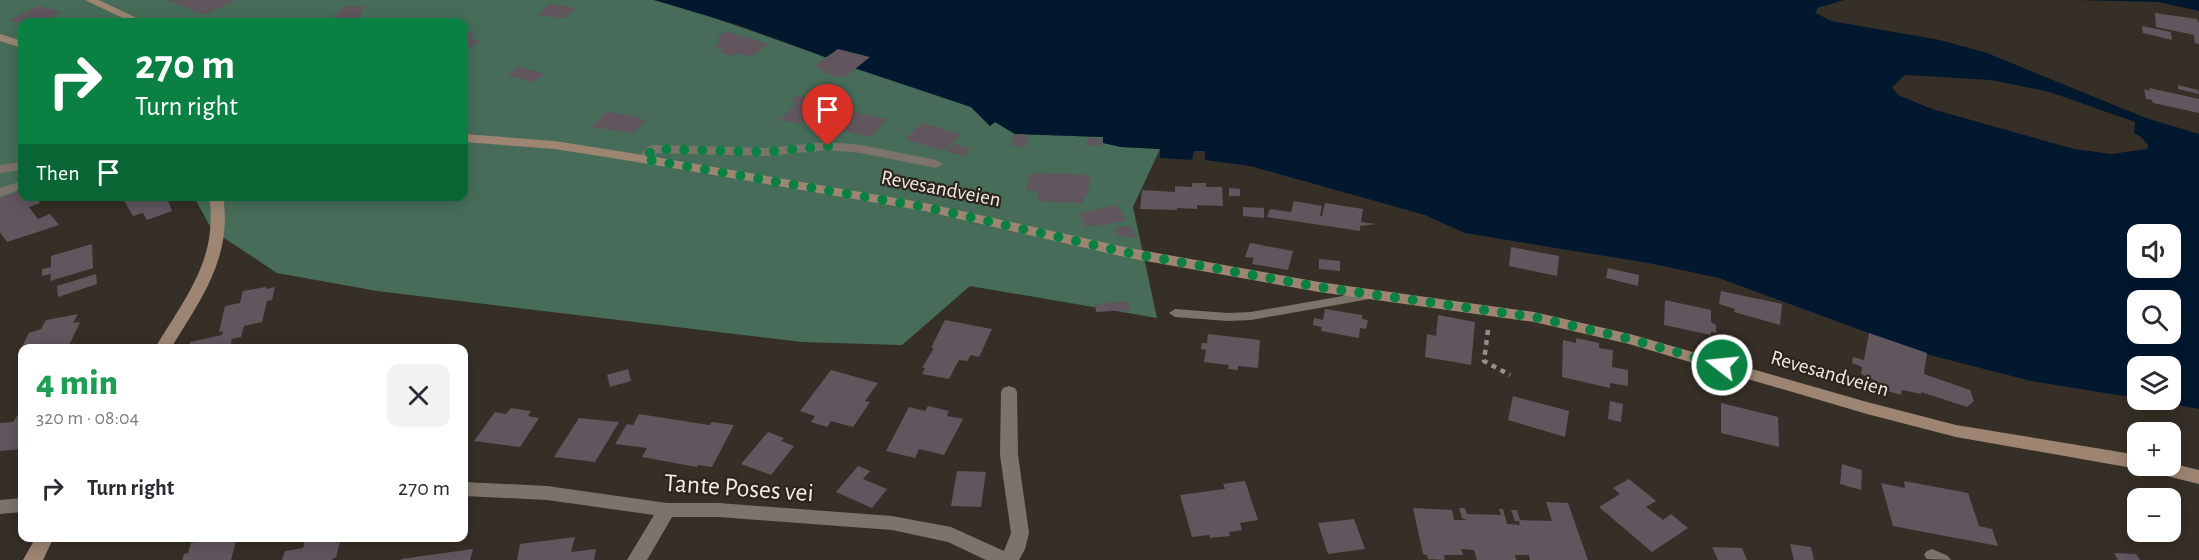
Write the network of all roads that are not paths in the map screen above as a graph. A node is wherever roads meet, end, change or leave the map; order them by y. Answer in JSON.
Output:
{"nodes":[{"id":1,"x":90,"y":0,"type":"edge"},
{"id":2,"x":130,"y":18,"type":"edge"},
{"id":3,"x":0,"y":37,"type":"edge"},
{"id":4,"x":18,"y":44,"type":"edge"},
{"id":5,"x":468,"y":138,"type":"edge"},
{"id":6,"x":643,"y":159,"type":"junction"},
{"id":7,"x":936,"y":164,"type":"dead end"},
{"id":8,"x":18,"y":167,"type":"edge"},
{"id":9,"x":0,"y":169,"type":"edge"},
{"id":10,"x":18,"y":186,"type":"edge"},
{"id":11,"x":0,"y":193,"type":"edge"},
{"id":12,"x":217,"y":201,"type":"edge"},
{"id":13,"x":1371,"y":295,"type":"junction"},
{"id":14,"x":1175,"y":313,"type":"dead end"},
{"id":15,"x":166,"y":344,"type":"edge"},
{"id":16,"x":1009,"y":392,"type":"dead end"},
{"id":17,"x":2127,"y":460,"type":"edge"},
{"id":18,"x":2181,"y":472,"type":"edge"},
{"id":19,"x":2199,"y":477,"type":"edge"},
{"id":20,"x":468,"y":489,"type":"edge"},
{"id":21,"x":18,"y":505,"type":"edge"},
{"id":22,"x":0,"y":507,"type":"edge"},
{"id":23,"x":667,"y":510,"type":"junction"},
{"id":24,"x":42,"y":542,"type":"edge"},
{"id":25,"x":33,"y":560,"type":"edge"},
{"id":26,"x":637,"y":560,"type":"edge"},
{"id":27,"x":1007,"y":560,"type":"edge"}],
"edges":[{"from":1,"to":2,"type":"main road"},
{"from":3,"to":4,"type":"main road"},
{"from":5,"to":6,"type":"main road","name":"Revesandveien"},
{"from":6,"to":7,"type":"street"},
{"from":6,"to":13,"type":"main road","name":"Revesandveien"},
{"from":8,"to":9,"type":"street"},
{"from":10,"to":11,"type":"street"},
{"from":12,"to":15,"type":"main road"},
{"from":13,"to":14,"type":"lane","name":"Revesandveien"},
{"from":13,"to":17,"type":"main road","name":"Revesandveien"},
{"from":16,"to":27,"type":"street"},
{"from":18,"to":19,"type":"main road"},
{"from":20,"to":23,"type":"street","name":"Tante Poses vei"},
{"from":21,"to":22,"type":"street"},
{"from":23,"to":26,"type":"street"},
{"from":23,"to":27,"type":"street","name":"Tante Poses vei"},
{"from":24,"to":25,"type":"main road"}]}
